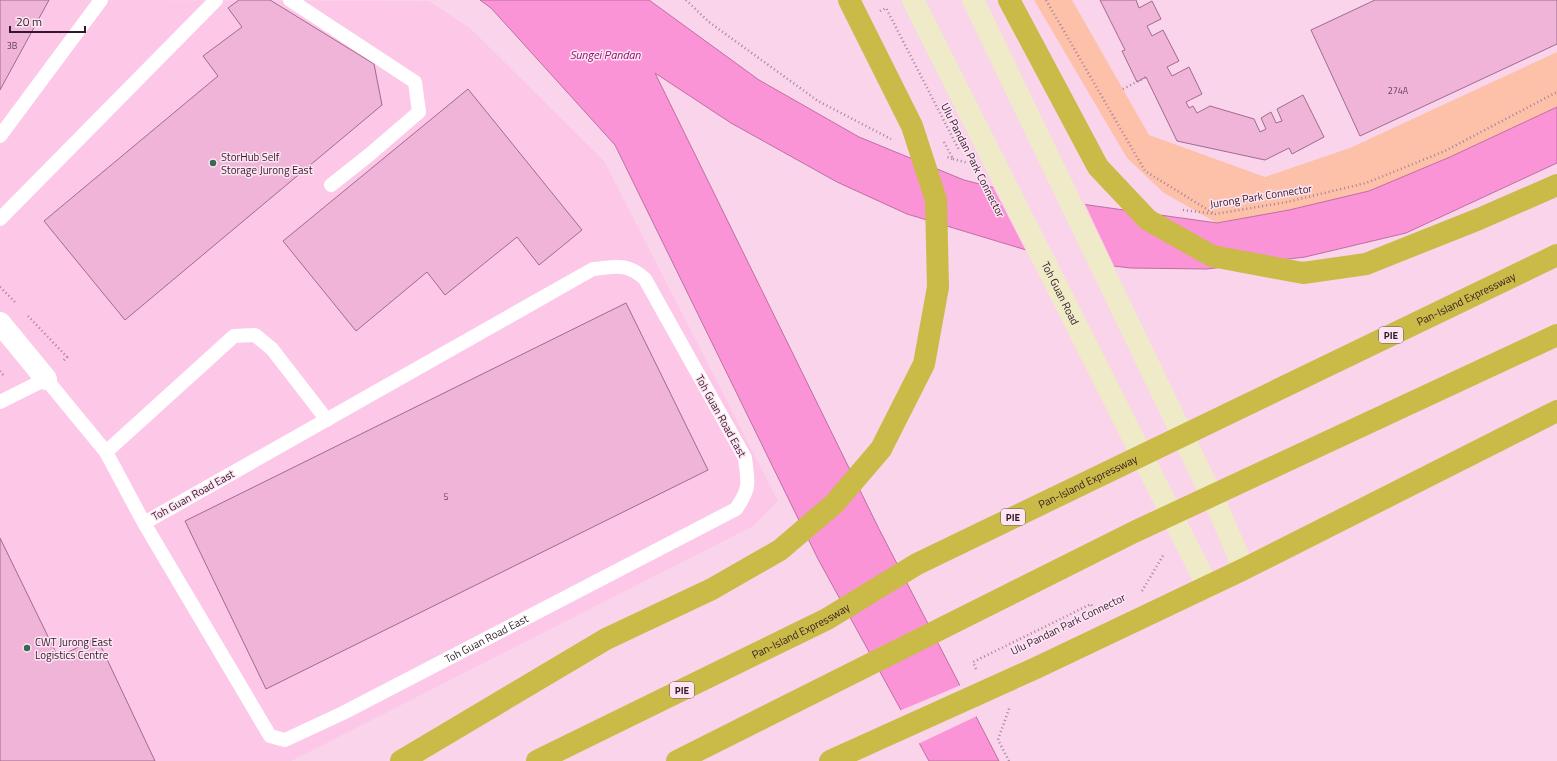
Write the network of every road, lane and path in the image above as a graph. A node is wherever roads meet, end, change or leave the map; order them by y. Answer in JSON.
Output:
{"nodes":[{"id":1,"x":101,"y":0,"type":"edge"},
{"id":2,"x":216,"y":0,"type":"edge"},
{"id":3,"x":290,"y":0,"type":"edge"},
{"id":4,"x":686,"y":0,"type":"edge"},
{"id":5,"x":849,"y":0,"type":"edge"},
{"id":6,"x":912,"y":0,"type":"edge"},
{"id":7,"x":973,"y":0,"type":"edge"},
{"id":8,"x":1009,"y":0,"type":"edge"},
{"id":9,"x":1046,"y":0,"type":"edge"},
{"id":10,"x":876,"y":14,"type":"dead end"},
{"id":11,"x":1146,"y":77,"type":"dead end"},
{"id":12,"x":1123,"y":89,"type":"dead end"},
{"id":13,"x":1557,"y":92,"type":"edge"},
{"id":14,"x":0,"y":136,"type":"edge"},
{"id":15,"x":942,"y":138,"type":"dead end"},
{"id":16,"x":897,"y":141,"type":"dead end"},
{"id":17,"x":946,"y":156,"type":"dead end"},
{"id":18,"x":953,"y":159,"type":"junction"},
{"id":19,"x":975,"y":166,"type":"dead end"},
{"id":20,"x":970,"y":170,"type":"dead end"},
{"id":21,"x":331,"y":185,"type":"dead end"},
{"id":22,"x":1557,"y":185,"type":"edge"},
{"id":23,"x":1178,"y":210,"type":"dead end"},
{"id":24,"x":1215,"y":214,"type":"junction"},
{"id":25,"x":0,"y":219,"type":"edge"},
{"id":26,"x":1557,"y":255,"type":"edge"},
{"id":27,"x":0,"y":322,"type":"edge"},
{"id":28,"x":1557,"y":335,"type":"edge"},
{"id":29,"x":46,"y":379,"type":"junction"},
{"id":30,"x":0,"y":402,"type":"edge"},
{"id":31,"x":1557,"y":411,"type":"edge"},
{"id":32,"x":327,"y":420,"type":"junction"},
{"id":33,"x":106,"y":452,"type":"junction"},
{"id":34,"x":144,"y":523,"type":"junction"},
{"id":35,"x":1165,"y":552,"type":"dead end"},
{"id":36,"x":1244,"y":569,"type":"junction"},
{"id":37,"x":1208,"y":587,"type":"junction"},
{"id":38,"x":1138,"y":597,"type":"dead end"},
{"id":39,"x":1010,"y":705,"type":"dead end"},
{"id":40,"x":401,"y":761,"type":"edge"},
{"id":41,"x":537,"y":761,"type":"edge"},
{"id":42,"x":677,"y":761,"type":"edge"},
{"id":43,"x":830,"y":761,"type":"edge"},
{"id":44,"x":1009,"y":761,"type":"edge"}],
"edges":[{"from":1,"to":14,"type":"lane"},
{"from":2,"to":25,"type":"lane"},
{"from":3,"to":21,"type":"lane"},
{"from":4,"to":16,"type":"path"},
{"from":5,"to":40,"type":"highway"},
{"from":6,"to":37,"type":"main road","name":"Toh Guan Road"},
{"from":7,"to":36,"type":"main road"},
{"from":8,"to":22,"type":"highway"},
{"from":9,"to":24,"type":"path"},
{"from":10,"to":20,"type":"path","name":"Ulu Pandan Park Connector"},
{"from":11,"to":12,"type":"path"},
{"from":13,"to":24,"type":"path","name":"Jurong Park Connector"},
{"from":15,"to":18,"type":"path","name":"Ulu Pandan Park Connector"},
{"from":17,"to":18,"type":"path","name":"Ulu Pandan Park Connector"},
{"from":18,"to":19,"type":"path"},
{"from":23,"to":24,"type":"path","name":"Jurong Park Connector"},
{"from":26,"to":41,"type":"highway","name":"Pan-Island Expressway","number":"PIE"},
{"from":27,"to":29,"type":"street","name":"Toh Guan Road East"},
{"from":28,"to":42,"type":"highway"},
{"from":29,"to":30,"type":"lane"},
{"from":29,"to":33,"type":"lane","name":"Toh Guan Road East"},
{"from":31,"to":36,"type":"highway"},
{"from":32,"to":33,"type":"lane"},
{"from":32,"to":34,"type":"lane","name":"Toh Guan Road East"},
{"from":32,"to":34,"type":"lane","name":"Toh Guan Road East"},
{"from":33,"to":34,"type":"lane","name":"Toh Guan Road East"},
{"from":35,"to":38,"type":"path","name":"Ulu Pandan Park Connector"},
{"from":36,"to":37,"type":"highway"},
{"from":37,"to":43,"type":"highway"},
{"from":39,"to":44,"type":"path"}]}
